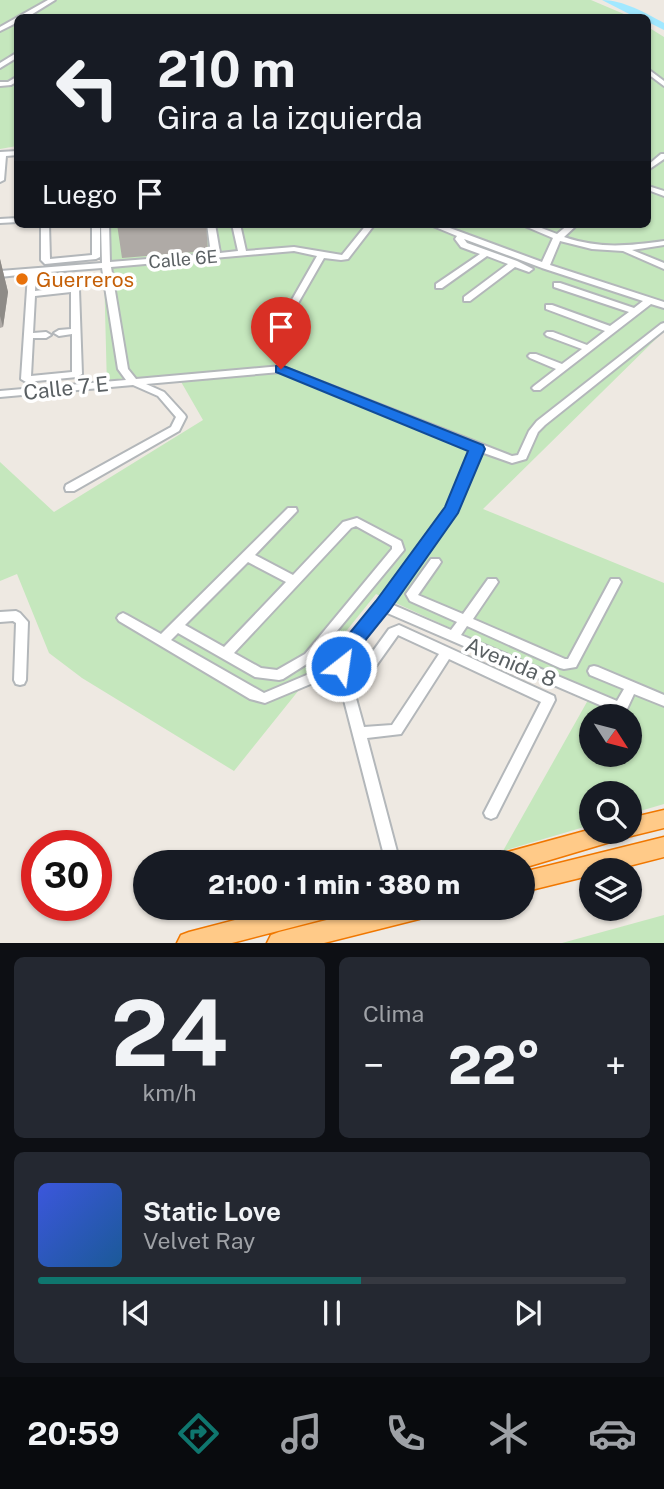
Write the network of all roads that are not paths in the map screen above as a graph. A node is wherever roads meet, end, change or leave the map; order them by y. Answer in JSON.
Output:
{"nodes":[{"id":1,"x":52,"y":0,"type":"edge"},
{"id":2,"x":26,"y":14,"type":"edge"},
{"id":3,"x":1,"y":154,"type":"edge"},
{"id":4,"x":0,"y":180,"type":"edge"},
{"id":5,"x":45,"y":228,"type":"edge"},
{"id":6,"x":96,"y":228,"type":"edge"},
{"id":7,"x":105,"y":228,"type":"edge"},
{"id":8,"x":212,"y":228,"type":"edge"},
{"id":9,"x":237,"y":228,"type":"edge"},
{"id":10,"x":368,"y":228,"type":"edge"},
{"id":11,"x":443,"y":228,"type":"edge"},
{"id":12,"x":537,"y":228,"type":"edge"},
{"id":13,"x":547,"y":228,"type":"edge"},
{"id":14,"x":569,"y":228,"type":"edge"},
{"id":15,"x":463,"y":235,"type":"junction"},
{"id":16,"x":560,"y":235,"type":"junction"},
{"id":17,"x":664,"y":237,"type":"edge"},
{"id":18,"x":664,"y":243,"type":"edge"},
{"id":19,"x":641,"y":247,"type":"junction"},
{"id":20,"x":160,"y":248,"type":"dead end"},
{"id":21,"x":624,"y":250,"type":"junction"},
{"id":22,"x":323,"y":253,"type":"junction"},
{"id":23,"x":486,"y":253,"type":"junction"},
{"id":24,"x":243,"y":254,"type":"junction"},
{"id":25,"x":216,"y":256,"type":"junction"},
{"id":26,"x":645,"y":258,"type":"junction"},
{"id":27,"x":159,"y":261,"type":"junction"},
{"id":28,"x":514,"y":264,"type":"junction"},
{"id":29,"x":106,"y":265,"type":"junction"},
{"id":30,"x":664,"y":266,"type":"edge"},
{"id":31,"x":545,"y":267,"type":"junction"},
{"id":32,"x":529,"y":269,"type":"dead end"},
{"id":33,"x":32,"y":271,"type":"junction"},
{"id":34,"x":0,"y":274,"type":"edge"},
{"id":35,"x":557,"y":285,"type":"dead end"},
{"id":36,"x":439,"y":286,"type":"dead end"},
{"id":37,"x":31,"y":293,"type":"junction"},
{"id":38,"x":467,"y":299,"type":"dead end"},
{"id":39,"x":650,"y":300,"type":"junction"},
{"id":40,"x":293,"y":305,"type":"dead end"},
{"id":41,"x":664,"y":305,"type":"edge"},
{"id":42,"x":550,"y":307,"type":"dead end"},
{"id":43,"x":636,"y":312,"type":"junction"},
{"id":44,"x":664,"y":326,"type":"edge"},
{"id":45,"x":612,"y":330,"type":"junction"},
{"id":46,"x":76,"y":331,"type":"junction"},
{"id":47,"x":59,"y":333,"type":"dead end"},
{"id":48,"x":550,"y":334,"type":"dead end"},
{"id":49,"x":46,"y":335,"type":"dead end"},
{"id":50,"x":28,"y":336,"type":"junction"},
{"id":51,"x":588,"y":348,"type":"junction"},
{"id":52,"x":533,"y":356,"type":"dead end"},
{"id":53,"x":563,"y":368,"type":"junction"},
{"id":54,"x":132,"y":381,"type":"junction"},
{"id":55,"x":537,"y":388,"type":"dead end"},
{"id":56,"x":0,"y":394,"type":"edge"},
{"id":57,"x":477,"y":449,"type":"junction"},
{"id":58,"x":70,"y":488,"type":"dead end"},
{"id":59,"x":292,"y":511,"type":"dead end"},
{"id":60,"x":247,"y":556,"type":"junction"},
{"id":61,"x":435,"y":562,"type":"dead end"},
{"id":62,"x":295,"y":581,"type":"junction"},
{"id":63,"x":492,"y":582,"type":"dead end"},
{"id":64,"x":615,"y":582,"type":"dead end"},
{"id":65,"x":383,"y":606,"type":"junction"},
{"id":66,"x":0,"y":617,"type":"edge"},
{"id":67,"x":123,"y":618,"type":"dead end"},
{"id":68,"x":464,"y":620,"type":"junction"},
{"id":69,"x":176,"y":626,"type":"junction"},
{"id":70,"x":453,"y":637,"type":"junction"},
{"id":71,"x":162,"y":641,"type":"junction"},
{"id":72,"x":447,"y":652,"type":"junction"},
{"id":73,"x":225,"y":653,"type":"junction"},
{"id":74,"x":341,"y":666,"type":"junction"},
{"id":75,"x":367,"y":669,"type":"dead end"},
{"id":76,"x":594,"y":671,"type":"dead end"},
{"id":77,"x":20,"y":680,"type":"dead end"},
{"id":78,"x":631,"y":687,"type":"junction"},
{"id":79,"x":664,"y":701,"type":"edge"},
{"id":80,"x":359,"y":733,"type":"junction"},
{"id":81,"x":492,"y":813,"type":"dead end"},
{"id":82,"x":664,"y":819,"type":"edge"},
{"id":83,"x":642,"y":825,"type":"edge"},
{"id":84,"x":579,"y":842,"type":"edge"},
{"id":85,"x":664,"y":847,"type":"edge"},
{"id":86,"x":390,"y":850,"type":"edge"},
{"id":87,"x":535,"y":854,"type":"edge"},
{"id":88,"x":535,"y":879,"type":"edge"},
{"id":89,"x":278,"y":920,"type":"edge"},
{"id":90,"x":371,"y":920,"type":"edge"},
{"id":91,"x":189,"y":943,"type":"edge"},
{"id":92,"x":279,"y":943,"type":"edge"}],
"edges":[{"from":1,"to":2,"type":"street"},
{"from":3,"to":4,"type":"street"},
{"from":5,"to":6,"type":"street"},
{"from":7,"to":29,"type":"street"},
{"from":8,"to":25,"type":"street"},
{"from":9,"to":24,"type":"street"},
{"from":10,"to":22,"type":"street","name":"Calle 6E"},
{"from":11,"to":15,"type":"street"},
{"from":12,"to":16,"type":"street"},
{"from":13,"to":16,"type":"street"},
{"from":14,"to":16,"type":"street"},
{"from":15,"to":23,"type":"street"},
{"from":15,"to":31,"type":"street"},
{"from":16,"to":17,"type":"street"},
{"from":16,"to":21,"type":"street"},
{"from":16,"to":31,"type":"street"},
{"from":18,"to":19,"type":"street"},
{"from":19,"to":21,"type":"street"},
{"from":19,"to":26,"type":"street"},
{"from":20,"to":27,"type":"street"},
{"from":21,"to":26,"type":"street"},
{"from":22,"to":24,"type":"street","name":"Calle 6E"},
{"from":22,"to":40,"type":"street"},
{"from":23,"to":28,"type":"street"},
{"from":23,"to":36,"type":"street"},
{"from":24,"to":25,"type":"street","name":"Calle 6E"},
{"from":25,"to":27,"type":"street","name":"Calle 6E"},
{"from":26,"to":30,"type":"street"},
{"from":27,"to":29,"type":"street","name":"Calle 6E"},
{"from":28,"to":32,"type":"street"},
{"from":28,"to":38,"type":"street"},
{"from":29,"to":33,"type":"street","name":"Calle 6E"},
{"from":29,"to":54,"type":"street"},
{"from":31,"to":39,"type":"street"},
{"from":33,"to":34,"type":"street","name":"Calle 6E"},
{"from":33,"to":37,"type":"street"},
{"from":35,"to":43,"type":"street"},
{"from":37,"to":46,"type":"street"},
{"from":37,"to":50,"type":"street"},
{"from":39,"to":41,"type":"street"},
{"from":39,"to":43,"type":"street"},
{"from":42,"to":45,"type":"street"},
{"from":43,"to":45,"type":"street"},
{"from":44,"to":57,"type":"street","name":"Calle 7 E"},
{"from":45,"to":51,"type":"street"},
{"from":46,"to":47,"type":"street"},
{"from":46,"to":50,"type":"street"},
{"from":48,"to":51,"type":"street"},
{"from":49,"to":50,"type":"street"},
{"from":51,"to":53,"type":"street"},
{"from":52,"to":53,"type":"street"},
{"from":53,"to":55,"type":"street"},
{"from":54,"to":56,"type":"street","name":"Calle 7 E"},
{"from":54,"to":57,"type":"street","name":"Calle 7 E"},
{"from":54,"to":58,"type":"street"},
{"from":57,"to":65,"type":"street"},
{"from":59,"to":60,"type":"street"},
{"from":60,"to":62,"type":"street"},
{"from":60,"to":69,"type":"street"},
{"from":61,"to":68,"type":"street"},
{"from":62,"to":73,"type":"street"},
{"from":62,"to":73,"type":"street"},
{"from":63,"to":68,"type":"street"},
{"from":64,"to":68,"type":"street"},
{"from":65,"to":70,"type":"street","name":"Avenida 8"},
{"from":65,"to":74,"type":"street"},
{"from":66,"to":77,"type":"street"},
{"from":67,"to":71,"type":"street"},
{"from":68,"to":70,"type":"street"},
{"from":69,"to":71,"type":"street"},
{"from":69,"to":73,"type":"street"},
{"from":70,"to":78,"type":"street","name":"Avenida 8"},
{"from":71,"to":74,"type":"street"},
{"from":72,"to":75,"type":"street"},
{"from":72,"to":80,"type":"street"},
{"from":72,"to":81,"type":"street"},
{"from":74,"to":80,"type":"street"},
{"from":76,"to":78,"type":"street"},
{"from":78,"to":79,"type":"street"},
{"from":80,"to":86,"type":"street"},
{"from":82,"to":83,"type":"highway"},
{"from":84,"to":87,"type":"highway"},
{"from":85,"to":88,"type":"highway"},
{"from":89,"to":91,"type":"highway"},
{"from":90,"to":92,"type":"highway"}]}
